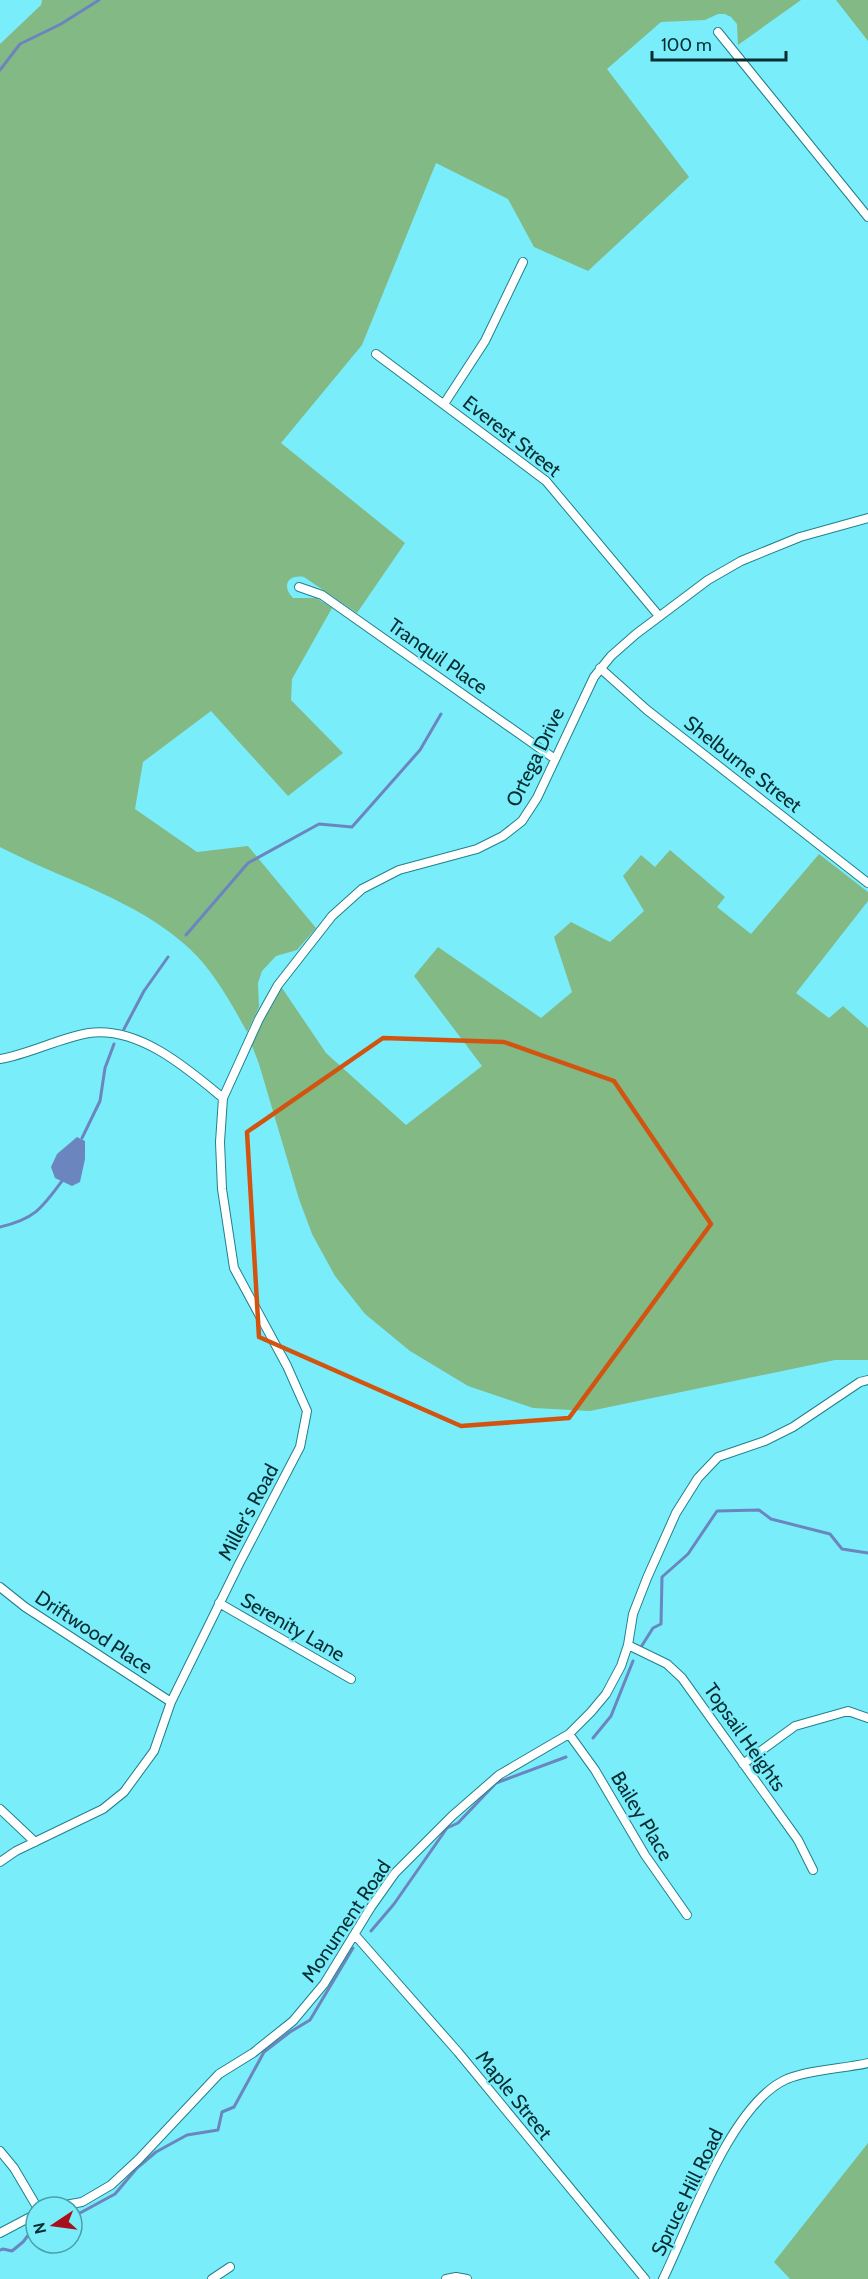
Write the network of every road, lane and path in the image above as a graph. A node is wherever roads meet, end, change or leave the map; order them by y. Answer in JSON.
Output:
{"nodes":[{"id":1,"x":718,"y":32,"type":"dead end"},
{"id":2,"x":868,"y":217,"type":"edge"},
{"id":3,"x":523,"y":262,"type":"dead end"},
{"id":4,"x":376,"y":354,"type":"dead end"},
{"id":5,"x":444,"y":404,"type":"junction"},
{"id":6,"x":868,"y":518,"type":"edge"},
{"id":7,"x":299,"y":587,"type":"dead end"},
{"id":8,"x":659,"y":616,"type":"junction"},
{"id":9,"x":600,"y":668,"type":"junction"},
{"id":10,"x":555,"y":759,"type":"junction"},
{"id":11,"x":868,"y":883,"type":"edge"},
{"id":12,"x":0,"y":1059,"type":"edge"},
{"id":13,"x":223,"y":1098,"type":"junction"},
{"id":14,"x":868,"y":1380,"type":"edge"},
{"id":15,"x":0,"y":1587,"type":"edge"},
{"id":16,"x":219,"y":1603,"type":"junction"},
{"id":17,"x":628,"y":1645,"type":"junction"},
{"id":18,"x":351,"y":1679,"type":"dead end"},
{"id":19,"x":171,"y":1702,"type":"junction"},
{"id":20,"x":868,"y":1718,"type":"edge"},
{"id":21,"x":569,"y":1734,"type":"junction"},
{"id":22,"x":743,"y":1764,"type":"junction"},
{"id":23,"x":0,"y":1809,"type":"edge"},
{"id":24,"x":35,"y":1842,"type":"junction"},
{"id":25,"x":0,"y":1862,"type":"edge"},
{"id":26,"x":813,"y":1870,"type":"dead end"},
{"id":27,"x":687,"y":1915,"type":"dead end"},
{"id":28,"x":355,"y":1935,"type":"junction"},
{"id":29,"x":868,"y":2063,"type":"edge"},
{"id":30,"x":0,"y":2151,"type":"edge"},
{"id":31,"x":30,"y":2195,"type":"edge"},
{"id":32,"x":84,"y":2201,"type":"edge"},
{"id":33,"x":24,"y":2220,"type":"edge"},
{"id":34,"x":0,"y":2233,"type":"edge"},
{"id":35,"x":230,"y":2267,"type":"dead end"},
{"id":36,"x":212,"y":2279,"type":"edge"},
{"id":37,"x":446,"y":2279,"type":"edge"},
{"id":38,"x":467,"y":2279,"type":"edge"},
{"id":39,"x":645,"y":2279,"type":"edge"},
{"id":40,"x":663,"y":2279,"type":"edge"}],
"edges":[{"from":1,"to":2,"type":"street"},
{"from":3,"to":5,"type":"street"},
{"from":4,"to":5,"type":"street","name":"Everest Street"},
{"from":5,"to":8,"type":"street","name":"Everest Street"},
{"from":6,"to":8,"type":"street","name":"Ortega Drive"},
{"from":7,"to":10,"type":"street","name":"Tranquil Place"},
{"from":8,"to":9,"type":"street","name":"Ortega Drive"},
{"from":9,"to":10,"type":"street","name":"Ortega Drive"},
{"from":9,"to":11,"type":"street","name":"Shelburne Street"},
{"from":10,"to":13,"type":"street","name":"Ortega Drive"},
{"from":12,"to":13,"type":"street"},
{"from":13,"to":16,"type":"street","name":"Miller's Road"},
{"from":14,"to":17,"type":"street","name":"Monument Road"},
{"from":15,"to":19,"type":"street","name":"Driftwood Place"},
{"from":16,"to":18,"type":"street","name":"Serenity Lane"},
{"from":16,"to":19,"type":"street","name":"Miller's Road"},
{"from":17,"to":21,"type":"street","name":"Monument Road"},
{"from":17,"to":22,"type":"street","name":"Topsail Heights"},
{"from":19,"to":24,"type":"street","name":"Miller's Road"},
{"from":20,"to":22,"type":"street"},
{"from":21,"to":27,"type":"street","name":"Bailey Place"},
{"from":21,"to":28,"type":"street","name":"Monument Road"},
{"from":22,"to":26,"type":"street","name":"Topsail Heights"},
{"from":23,"to":24,"type":"street"},
{"from":24,"to":25,"type":"street","name":"Miller's Road"},
{"from":28,"to":32,"type":"street","name":"Monument Road"},
{"from":28,"to":39,"type":"street","name":"Maple Street"},
{"from":29,"to":40,"type":"street","name":"Spruce Hill Road"},
{"from":30,"to":31,"type":"street"},
{"from":33,"to":34,"type":"street"},
{"from":35,"to":36,"type":"street"},
{"from":37,"to":38,"type":"street"}]}
